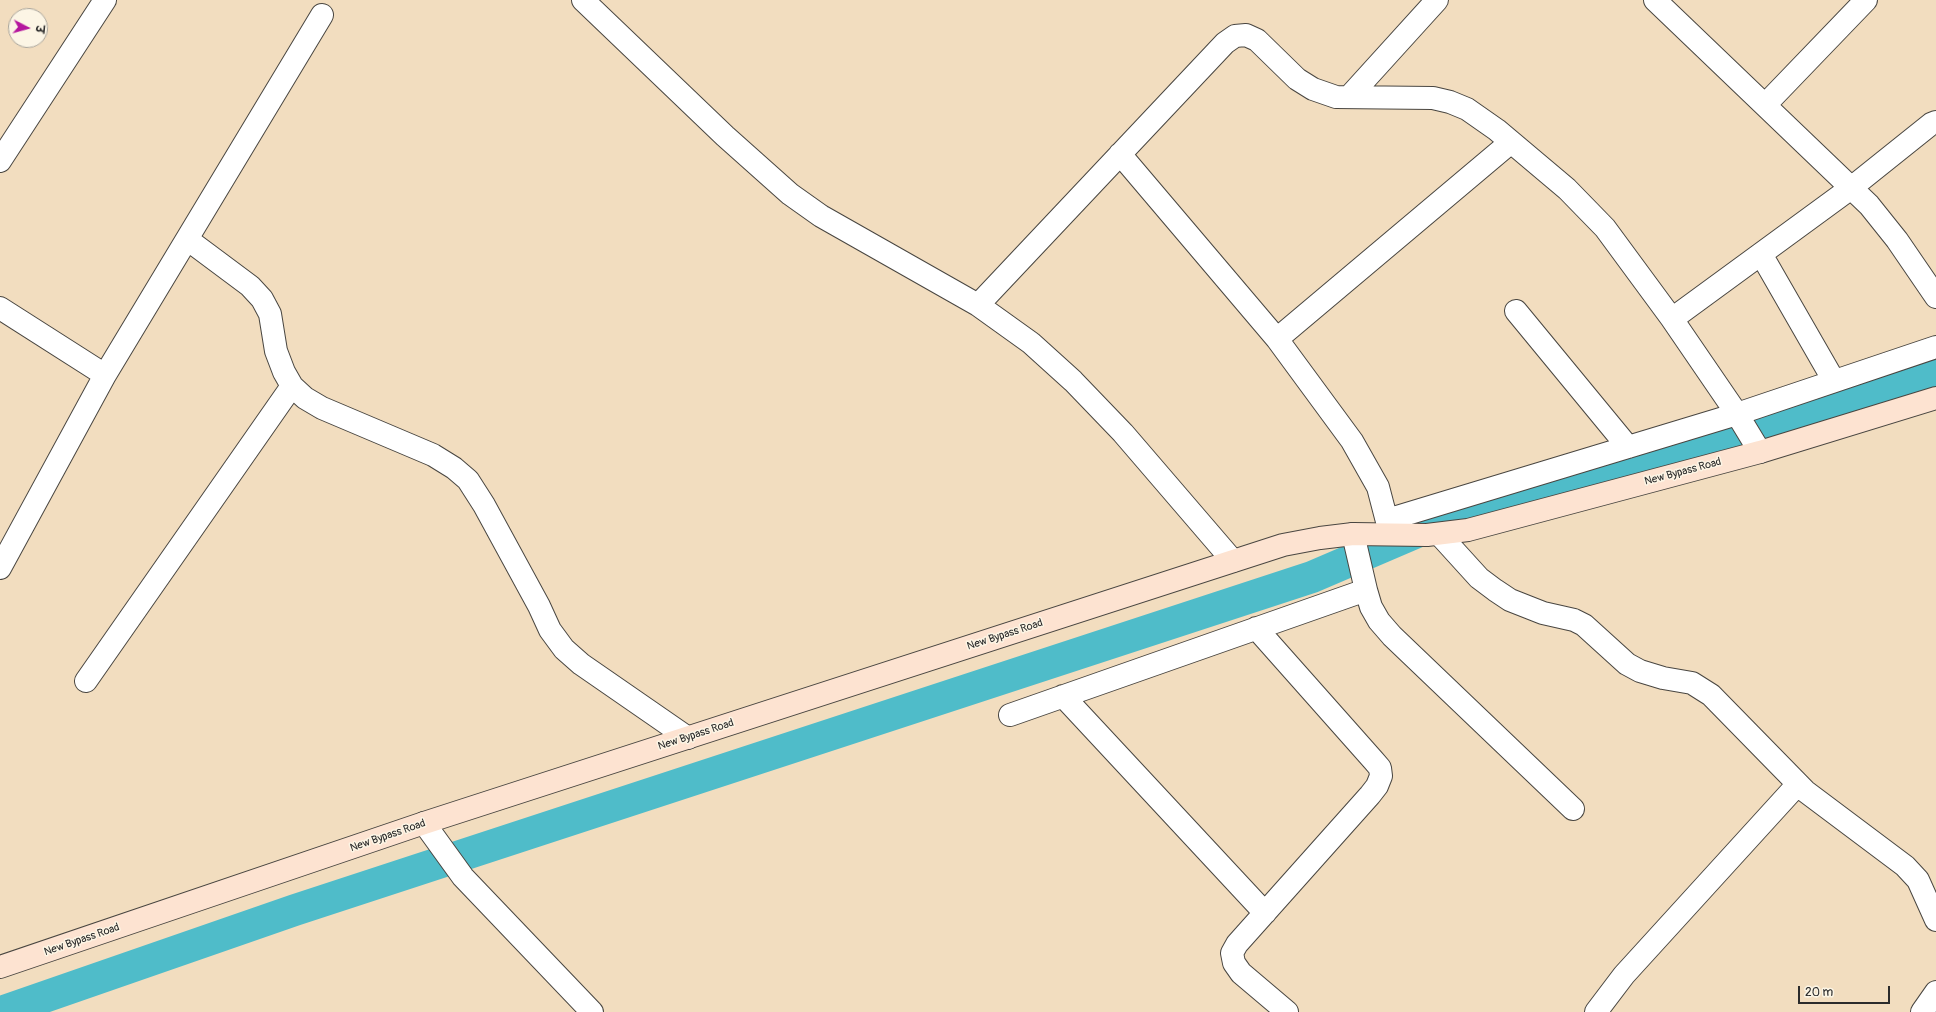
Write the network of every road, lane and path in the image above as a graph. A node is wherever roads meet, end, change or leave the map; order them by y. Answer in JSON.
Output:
{"nodes":[{"id":1,"x":105,"y":0,"type":"edge"},
{"id":2,"x":583,"y":0,"type":"edge"},
{"id":3,"x":1437,"y":0,"type":"edge"},
{"id":4,"x":1655,"y":0,"type":"edge"},
{"id":5,"x":1866,"y":0,"type":"edge"},
{"id":6,"x":322,"y":15,"type":"dead end"},
{"id":7,"x":1350,"y":97,"type":"junction"},
{"id":8,"x":1766,"y":105,"type":"junction"},
{"id":9,"x":1936,"y":122,"type":"edge"},
{"id":10,"x":1511,"y":142,"type":"junction"},
{"id":11,"x":1120,"y":154,"type":"junction"},
{"id":12,"x":0,"y":161,"type":"edge"},
{"id":13,"x":1851,"y":188,"type":"junction"},
{"id":14,"x":187,"y":240,"type":"junction"},
{"id":15,"x":1761,"y":254,"type":"junction"},
{"id":16,"x":1936,"y":297,"type":"edge"},
{"id":17,"x":978,"y":305,"type":"junction"},
{"id":18,"x":0,"y":308,"type":"edge"},
{"id":19,"x":1516,"y":311,"type":"dead end"},
{"id":20,"x":1672,"y":319,"type":"junction"},
{"id":21,"x":1277,"y":339,"type":"junction"},
{"id":22,"x":1936,"y":347,"type":"edge"},
{"id":23,"x":105,"y":375,"type":"junction"},
{"id":24,"x":1834,"y":381,"type":"junction"},
{"id":25,"x":292,"y":386,"type":"junction"},
{"id":26,"x":1936,"y":398,"type":"edge"},
{"id":27,"x":1748,"y":431,"type":"junction"},
{"id":28,"x":1628,"y":447,"type":"junction"},
{"id":29,"x":1392,"y":529,"type":"junction"},
{"id":30,"x":1433,"y":535,"type":"junction"},
{"id":31,"x":1233,"y":561,"type":"junction"},
{"id":32,"x":1360,"y":563,"type":"junction"},
{"id":33,"x":0,"y":568,"type":"edge"},
{"id":34,"x":1256,"y":628,"type":"junction"},
{"id":35,"x":86,"y":681,"type":"dead end"},
{"id":36,"x":1063,"y":696,"type":"junction"},
{"id":37,"x":1010,"y":715,"type":"dead end"},
{"id":38,"x":688,"y":738,"type":"junction"},
{"id":39,"x":1798,"y":784,"type":"junction"},
{"id":40,"x":1573,"y":809,"type":"dead end"},
{"id":41,"x":424,"y":823,"type":"junction"},
{"id":42,"x":1265,"y":913,"type":"junction"},
{"id":43,"x":1936,"y":920,"type":"edge"},
{"id":44,"x":0,"y":967,"type":"edge"},
{"id":45,"x":1936,"y":992,"type":"edge"},
{"id":46,"x":592,"y":1012,"type":"edge"},
{"id":47,"x":1287,"y":1012,"type":"edge"},
{"id":48,"x":1596,"y":1012,"type":"edge"},
{"id":49,"x":1922,"y":1012,"type":"edge"}],
"edges":[{"from":1,"to":12,"type":"street"},
{"from":2,"to":17,"type":"street"},
{"from":3,"to":7,"type":"street"},
{"from":4,"to":8,"type":"street"},
{"from":5,"to":8,"type":"street"},
{"from":6,"to":14,"type":"street"},
{"from":7,"to":10,"type":"street"},
{"from":7,"to":11,"type":"street"},
{"from":8,"to":13,"type":"street"},
{"from":9,"to":13,"type":"street"},
{"from":10,"to":20,"type":"street"},
{"from":10,"to":21,"type":"street"},
{"from":11,"to":17,"type":"street"},
{"from":11,"to":21,"type":"street"},
{"from":13,"to":15,"type":"street"},
{"from":13,"to":16,"type":"street"},
{"from":14,"to":23,"type":"street"},
{"from":14,"to":25,"type":"street"},
{"from":15,"to":20,"type":"street"},
{"from":15,"to":24,"type":"street"},
{"from":17,"to":31,"type":"street"},
{"from":18,"to":23,"type":"street"},
{"from":19,"to":28,"type":"street"},
{"from":20,"to":27,"type":"street"},
{"from":21,"to":29,"type":"street"},
{"from":22,"to":24,"type":"street"},
{"from":23,"to":33,"type":"street"},
{"from":24,"to":27,"type":"street"},
{"from":25,"to":35,"type":"street"},
{"from":25,"to":38,"type":"street"},
{"from":26,"to":27,"type":"main road","name":"New Bypass Road"},
{"from":27,"to":28,"type":"street"},
{"from":27,"to":30,"type":"main road","name":"New Bypass Road"},
{"from":28,"to":29,"type":"street"},
{"from":29,"to":30,"type":"main road","name":"New Bypass Road"},
{"from":29,"to":32,"type":"main road","name":"New Bypass Road"},
{"from":30,"to":39,"type":"street"},
{"from":31,"to":32,"type":"main road","name":"New Bypass Road"},
{"from":31,"to":38,"type":"main road","name":"New Bypass Road"},
{"from":32,"to":34,"type":"street"},
{"from":32,"to":40,"type":"street"},
{"from":34,"to":36,"type":"street"},
{"from":34,"to":42,"type":"street"},
{"from":36,"to":37,"type":"street"},
{"from":36,"to":42,"type":"street"},
{"from":38,"to":41,"type":"main road","name":"New Bypass Road"},
{"from":39,"to":43,"type":"street"},
{"from":39,"to":48,"type":"street"},
{"from":41,"to":44,"type":"main road","name":"New Bypass Road"},
{"from":41,"to":46,"type":"street"},
{"from":42,"to":47,"type":"street"},
{"from":45,"to":49,"type":"street"}]}
